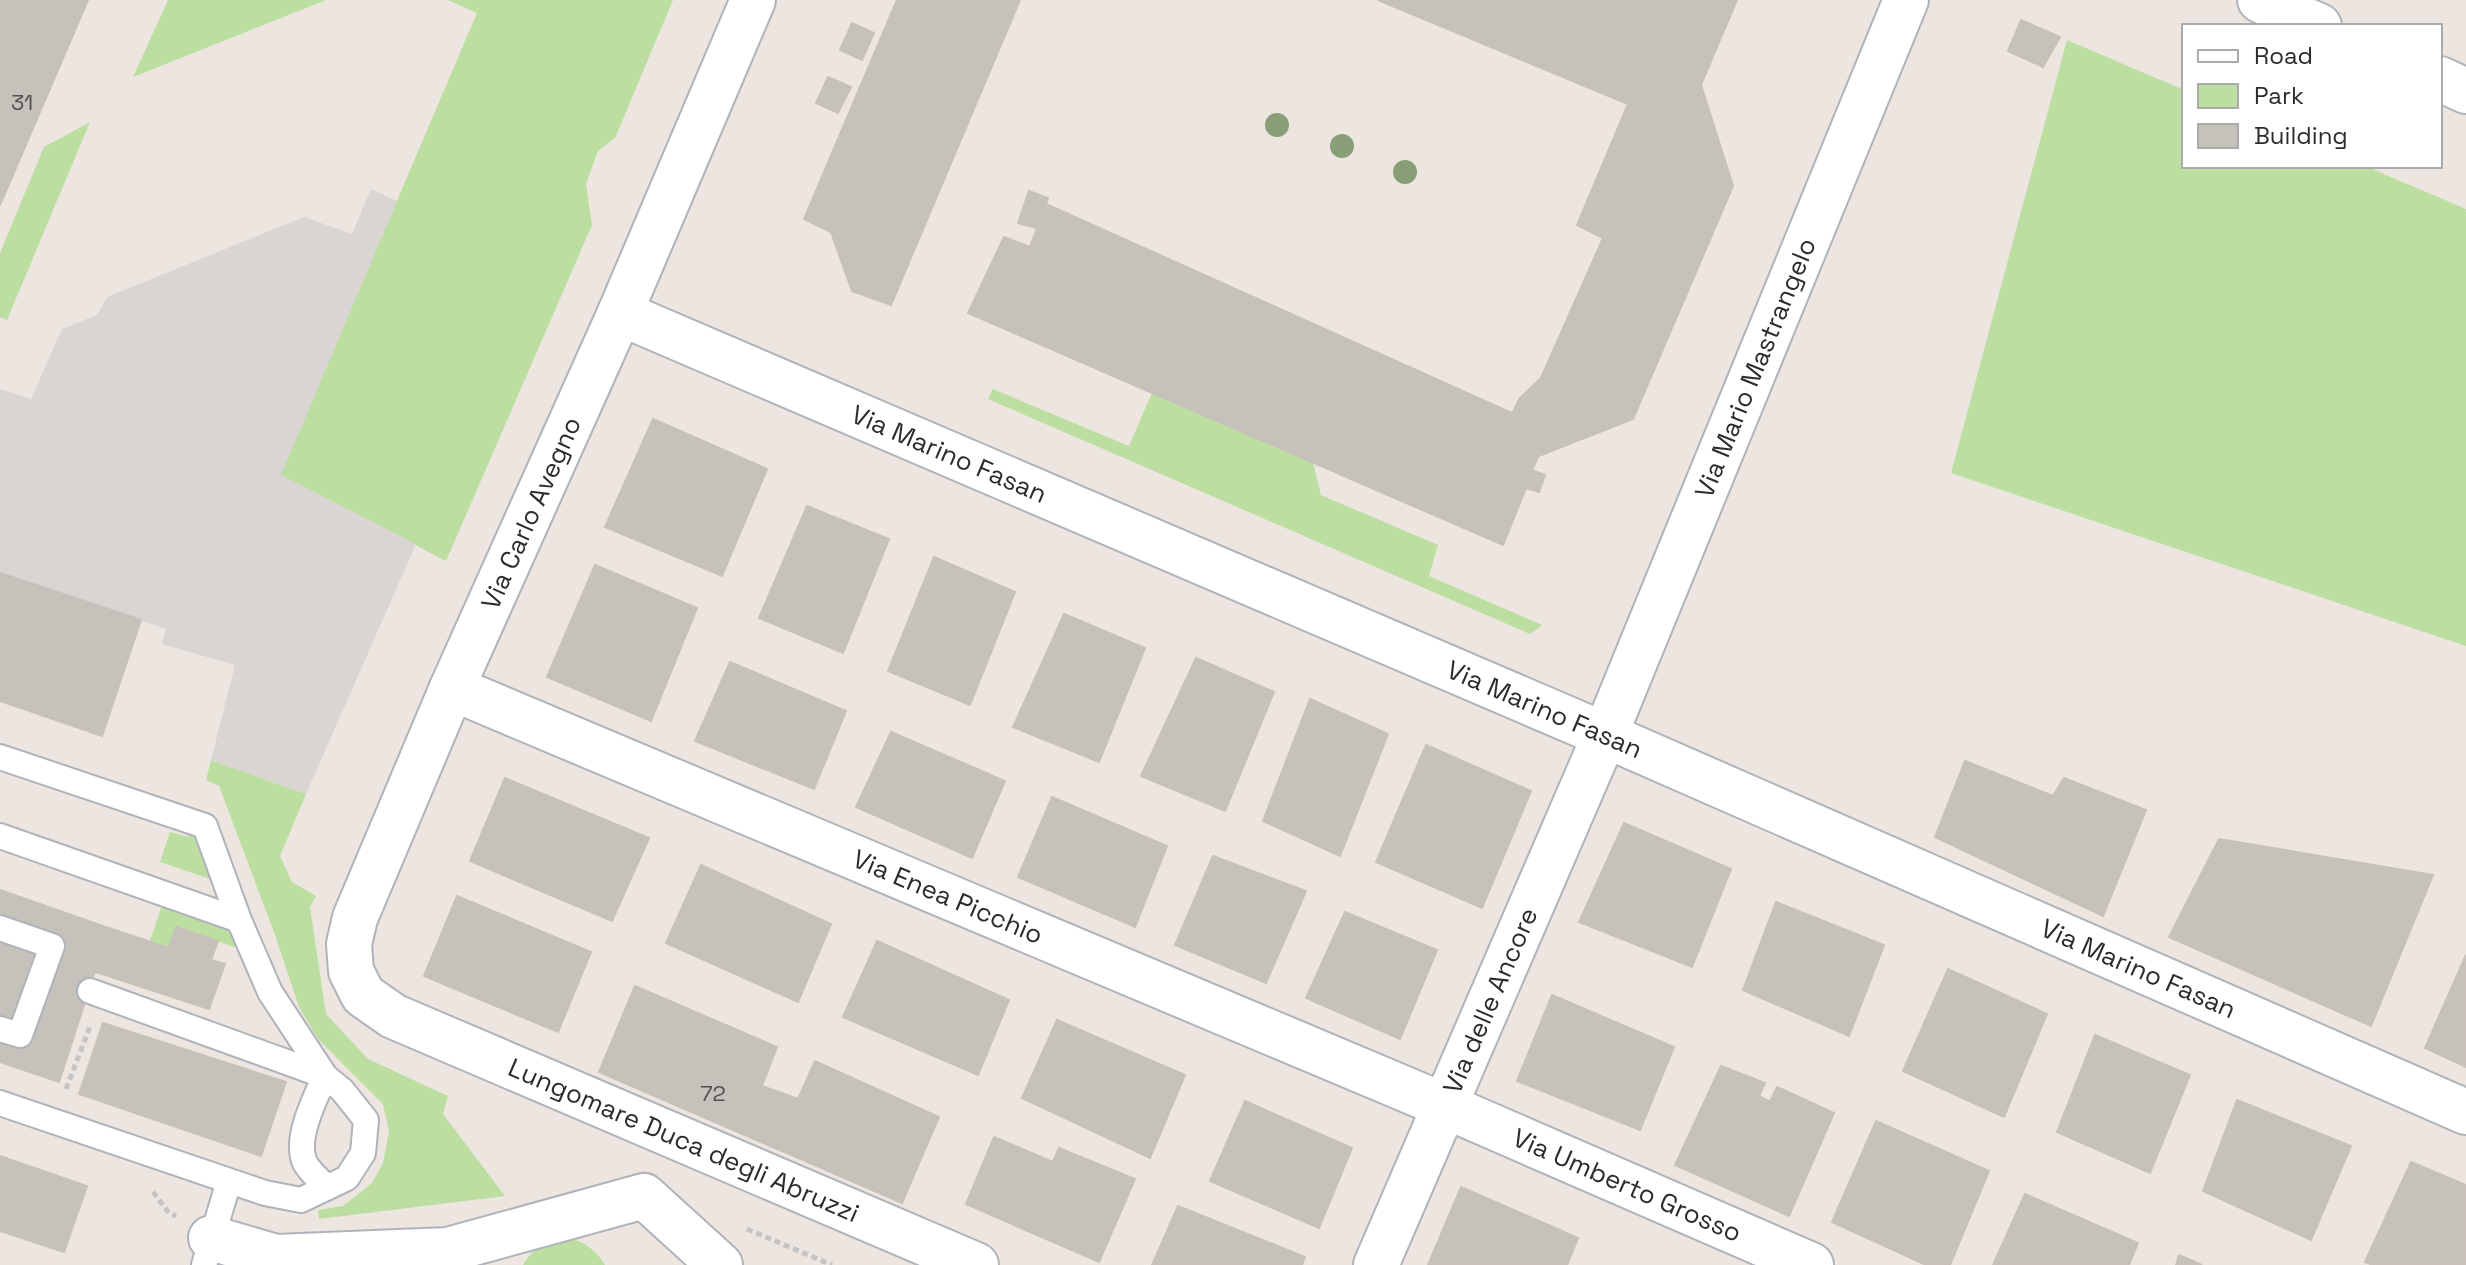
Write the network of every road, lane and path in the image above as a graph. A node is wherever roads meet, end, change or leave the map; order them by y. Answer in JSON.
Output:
{"nodes":[{"id":1,"x":753,"y":0,"type":"edge"},
{"id":2,"x":1906,"y":0,"type":"edge"},
{"id":3,"x":2260,"y":0,"type":"edge"},
{"id":4,"x":2314,"y":24,"type":"edge"},
{"id":5,"x":2442,"y":80,"type":"edge"},
{"id":6,"x":2466,"y":91,"type":"edge"},
{"id":7,"x":620,"y":313,"type":"junction"},
{"id":8,"x":452,"y":688,"type":"junction"},
{"id":9,"x":1605,"y":735,"type":"junction"},
{"id":10,"x":0,"y":757,"type":"edge"},
{"id":11,"x":0,"y":836,"type":"edge"},
{"id":12,"x":239,"y":920,"type":"junction"},
{"id":13,"x":0,"y":928,"type":"edge"},
{"id":14,"x":96,"y":993,"type":"joint"},
{"id":15,"x":393,"y":1016,"type":"joint"},
{"id":16,"x":0,"y":1029,"type":"edge"},
{"id":17,"x":325,"y":1076,"type":"junction"},
{"id":18,"x":0,"y":1103,"type":"edge"},
{"id":19,"x":1443,"y":1105,"type":"junction"},
{"id":20,"x":2466,"y":1112,"type":"edge"},
{"id":21,"x":54,"y":1121,"type":"junction"},
{"id":22,"x":229,"y":1181,"type":"junction"},
{"id":23,"x":327,"y":1188,"type":"junction"},
{"id":24,"x":207,"y":1251,"type":"edge"},
{"id":25,"x":720,"y":1265,"type":"edge"},
{"id":26,"x":976,"y":1265,"type":"edge"},
{"id":27,"x":1376,"y":1265,"type":"edge"},
{"id":28,"x":1811,"y":1265,"type":"edge"}],
"edges":[{"from":1,"to":7,"type":"street","name":"Via Carlo Avegno"},
{"from":2,"to":9,"type":"street","name":"Via Mario Mastrangelo"},
{"from":3,"to":4,"type":"street"},
{"from":5,"to":6,"type":"street"},
{"from":7,"to":8,"type":"street","name":"Via Carlo Avegno"},
{"from":7,"to":9,"type":"street","name":"Via Marino Fasan"},
{"from":8,"to":15,"type":"street","name":"Via Carlo Avegno"},
{"from":8,"to":19,"type":"street","name":"Via Enea Picchio"},
{"from":9,"to":19,"type":"street","name":"Via delle Ancore"},
{"from":9,"to":20,"type":"street","name":"Via Marino Fasan"},
{"from":10,"to":12,"type":"lane"},
{"from":11,"to":12,"type":"lane"},
{"from":12,"to":17,"type":"lane"},
{"from":13,"to":16,"type":"lane"},
{"from":14,"to":17,"type":"lane"},
{"from":14,"to":21,"type":"path"},
{"from":15,"to":26,"type":"street","name":"Lungomare Duca degli Abruzzi"},
{"from":17,"to":23,"type":"lane"},
{"from":17,"to":23,"type":"lane"},
{"from":18,"to":21,"type":"lane"},
{"from":19,"to":27,"type":"street","name":"Via delle Ancore"},
{"from":19,"to":28,"type":"street","name":"Via Umberto Grosso"},
{"from":21,"to":22,"type":"lane"},
{"from":22,"to":23,"type":"lane"},
{"from":22,"to":24,"type":"lane"},
{"from":24,"to":25,"type":"street"}]}
